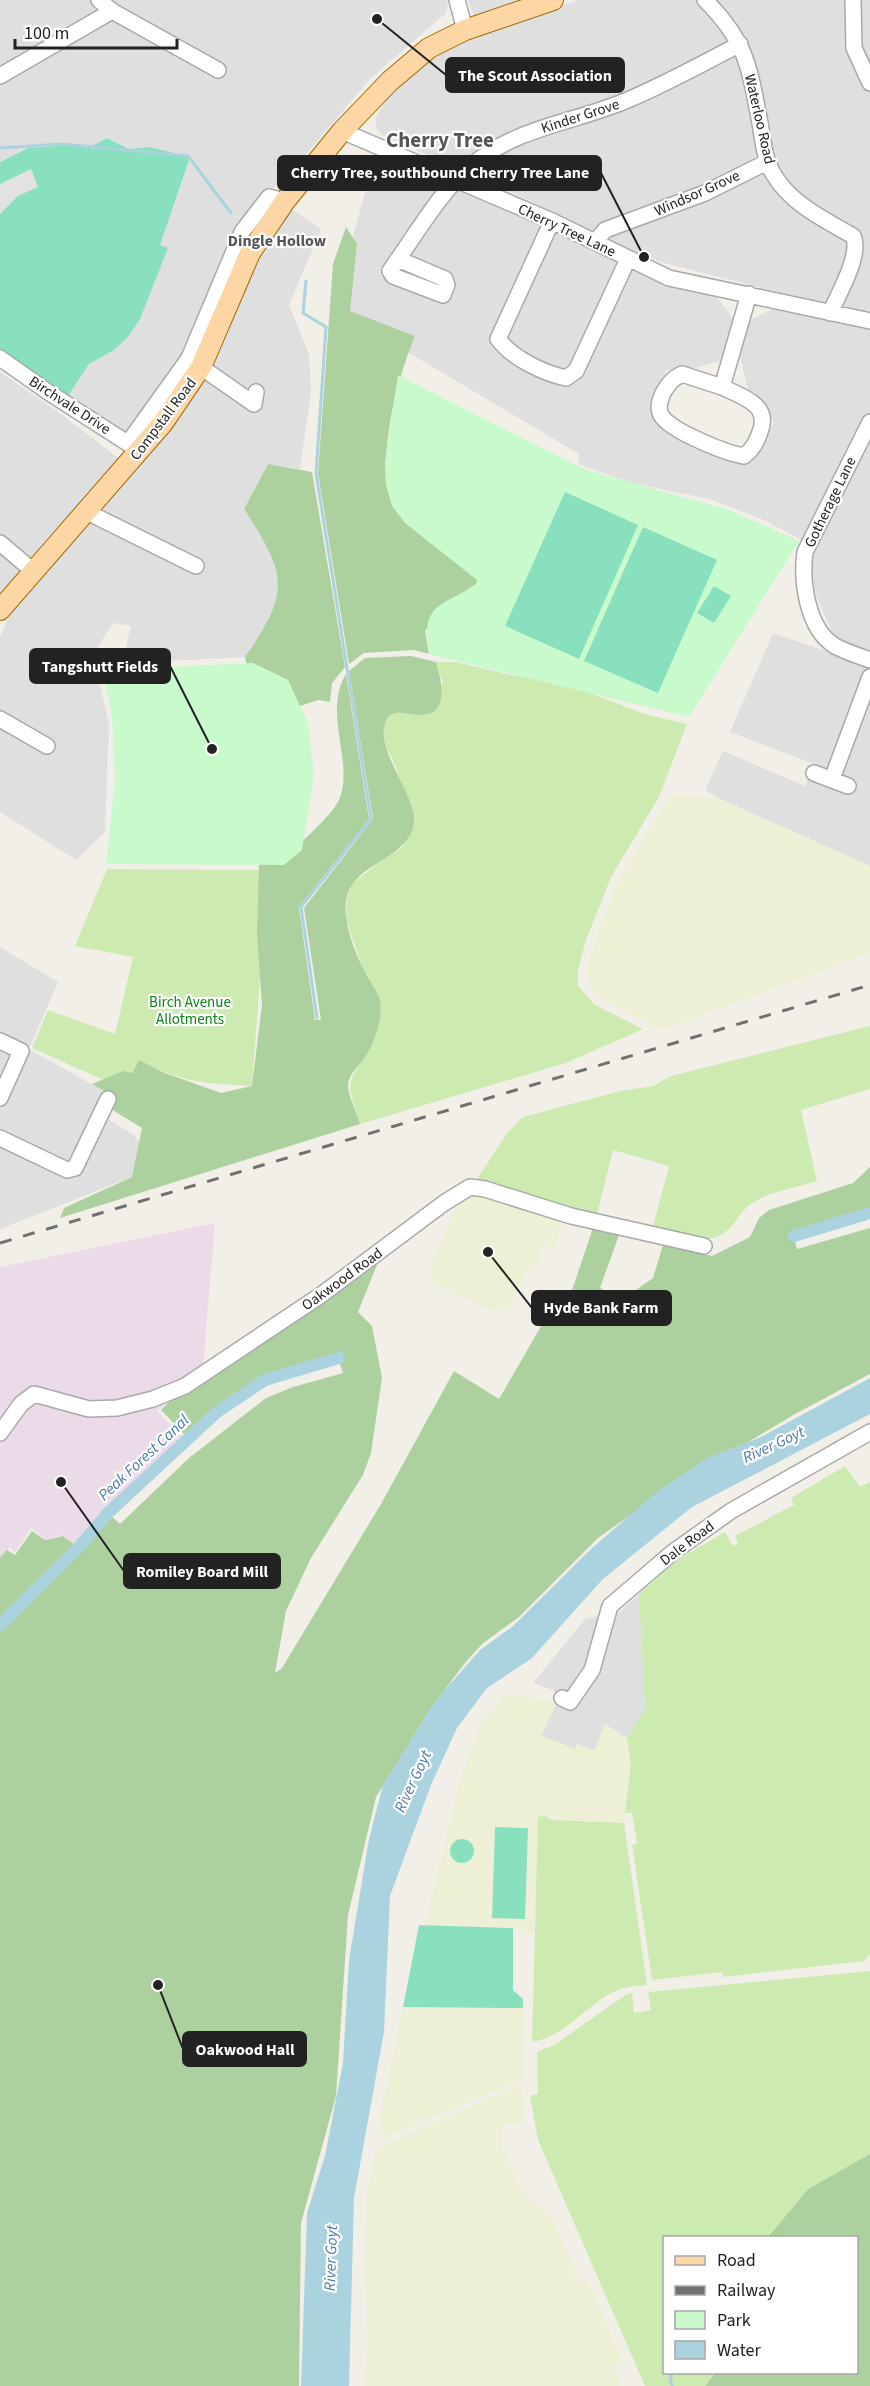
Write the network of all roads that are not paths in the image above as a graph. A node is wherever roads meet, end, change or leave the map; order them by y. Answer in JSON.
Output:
{"nodes":[{"id":1,"x":99,"y":0,"type":"edge"},
{"id":2,"x":444,"y":0,"type":"edge"},
{"id":3,"x":553,"y":0,"type":"edge"},
{"id":4,"x":705,"y":0,"type":"edge"},
{"id":5,"x":854,"y":0,"type":"edge"},
{"id":6,"x":458,"y":3,"type":"edge"},
{"id":7,"x":112,"y":11,"type":"junction"},
{"id":8,"x":465,"y":30,"type":"junction"},
{"id":9,"x":740,"y":44,"type":"junction"},
{"id":10,"x":218,"y":69,"type":"dead end"},
{"id":11,"x":0,"y":76,"type":"edge"},
{"id":12,"x":870,"y":83,"type":"edge"},
{"id":13,"x":342,"y":131,"type":"junction"},
{"id":14,"x":767,"y":162,"type":"junction"},
{"id":15,"x":457,"y":179,"type":"junction"},
{"id":16,"x":285,"y":201,"type":"junction"},
{"id":17,"x":552,"y":221,"type":"junction"},
{"id":18,"x":596,"y":241,"type":"junction"},
{"id":19,"x":398,"y":259,"type":"dead end"},
{"id":20,"x":628,"y":259,"type":"junction"},
{"id":21,"x":749,"y":294,"type":"junction"},
{"id":22,"x":830,"y":313,"type":"junction"},
{"id":23,"x":870,"y":321,"type":"edge"},
{"id":24,"x":0,"y":358,"type":"edge"},
{"id":25,"x":201,"y":367,"type":"junction"},
{"id":26,"x":722,"y":387,"type":"junction"},
{"id":27,"x":258,"y":402,"type":"dead end"},
{"id":28,"x":870,"y":422,"type":"edge"},
{"id":29,"x":134,"y":447,"type":"junction"},
{"id":30,"x":87,"y":512,"type":"junction"},
{"id":31,"x":0,"y":543,"type":"edge"},
{"id":32,"x":196,"y":566,"type":"dead end"},
{"id":33,"x":32,"y":570,"type":"junction"},
{"id":34,"x":0,"y":610,"type":"edge"},
{"id":35,"x":870,"y":660,"type":"edge"},
{"id":36,"x":870,"y":677,"type":"edge"},
{"id":37,"x":0,"y":719,"type":"edge"},
{"id":38,"x":47,"y":746,"type":"dead end"},
{"id":39,"x":814,"y":773,"type":"dead end"},
{"id":40,"x":832,"y":779,"type":"junction"},
{"id":41,"x":848,"y":786,"type":"dead end"},
{"id":42,"x":0,"y":1041,"type":"edge"},
{"id":43,"x":0,"y":1098,"type":"edge"},
{"id":44,"x":108,"y":1099,"type":"dead end"},
{"id":45,"x":0,"y":1138,"type":"edge"},
{"id":46,"x":704,"y":1246,"type":"dead end"},
{"id":47,"x":870,"y":1432,"type":"edge"},
{"id":48,"x":0,"y":1433,"type":"edge"},
{"id":49,"x":562,"y":1698,"type":"dead end"}],
"edges":[{"from":1,"to":7,"type":"street"},
{"from":2,"to":6,"type":"street"},
{"from":3,"to":8,"type":"main road","name":"Compstall Road"},
{"from":4,"to":9,"type":"street","name":"Waterloo Road"},
{"from":5,"to":12,"type":"street"},
{"from":6,"to":8,"type":"street"},
{"from":7,"to":10,"type":"street"},
{"from":7,"to":11,"type":"street"},
{"from":8,"to":13,"type":"main road","name":"Compstall Road"},
{"from":9,"to":14,"type":"street","name":"Waterloo Road"},
{"from":9,"to":15,"type":"street","name":"Kinder Grove"},
{"from":13,"to":15,"type":"street","name":"Cherry Tree Lane"},
{"from":13,"to":16,"type":"main road","name":"Compstall Road"},
{"from":14,"to":18,"type":"street","name":"Windsor Grove"},
{"from":14,"to":22,"type":"street","name":"Waterloo Road"},
{"from":15,"to":17,"type":"street","name":"Cherry Tree Lane"},
{"from":15,"to":19,"type":"street","name":"Kinder Grove"},
{"from":16,"to":25,"type":"main road","name":"Compstall Road"},
{"from":16,"to":29,"type":"street","name":"Compstall Road"},
{"from":17,"to":18,"type":"street","name":"Cherry Tree Lane"},
{"from":17,"to":20,"type":"street"},
{"from":18,"to":20,"type":"street","name":"Cherry Tree Lane"},
{"from":20,"to":21,"type":"street","name":"Cherry Tree Lane"},
{"from":21,"to":22,"type":"street","name":"Cherry Tree Lane"},
{"from":21,"to":26,"type":"street"},
{"from":22,"to":23,"type":"street","name":"Cherry Tree Lane"},
{"from":24,"to":29,"type":"street","name":"Birchvale Drive"},
{"from":25,"to":27,"type":"street"},
{"from":25,"to":29,"type":"main road","name":"Compstall Road"},
{"from":26,"to":26,"type":"street"},
{"from":28,"to":35,"type":"street","name":"Gotherage Lane"},
{"from":29,"to":30,"type":"main road","name":"Compstall Road"},
{"from":30,"to":32,"type":"street"},
{"from":30,"to":33,"type":"main road","name":"Compstall Road"},
{"from":31,"to":33,"type":"street"},
{"from":33,"to":34,"type":"main road","name":"Compstall Road"},
{"from":36,"to":40,"type":"street"},
{"from":37,"to":38,"type":"street"},
{"from":39,"to":40,"type":"street"},
{"from":40,"to":41,"type":"street"},
{"from":42,"to":43,"type":"street"},
{"from":44,"to":45,"type":"street"},
{"from":46,"to":48,"type":"street","name":"Oakwood Road"},
{"from":47,"to":49,"type":"street","name":"Dale Road"}]}
